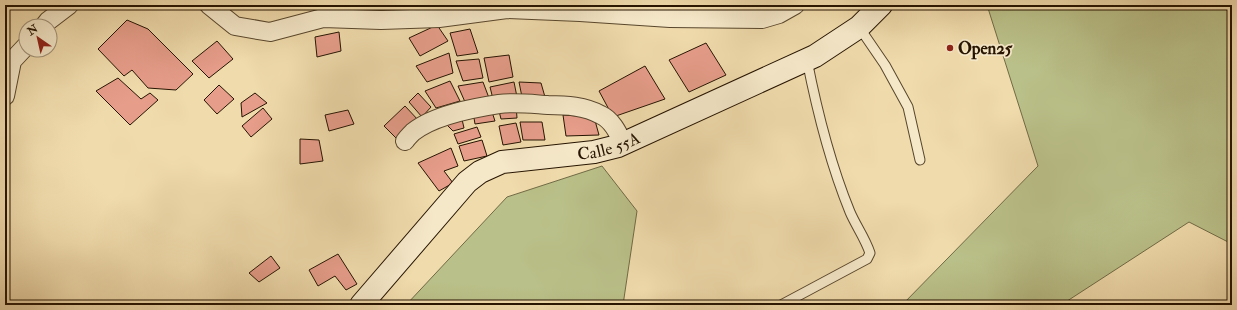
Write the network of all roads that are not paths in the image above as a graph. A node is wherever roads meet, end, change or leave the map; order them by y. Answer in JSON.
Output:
{"nodes":[{"id":1,"x":69,"y":5,"type":"edge"},
{"id":2,"x":209,"y":5,"type":"edge"},
{"id":3,"x":882,"y":5,"type":"edge"},
{"id":4,"x":792,"y":6,"type":"edge"},
{"id":5,"x":52,"y":18,"type":"edge"},
{"id":6,"x":860,"y":27,"type":"junction"},
{"id":7,"x":18,"y":55,"type":"edge"},
{"id":8,"x":807,"y":60,"type":"junction"},
{"id":9,"x":5,"y":96,"type":"edge"},
{"id":10,"x":405,"y":141,"type":"dead end"},
{"id":11,"x":623,"y":143,"type":"junction"},
{"id":12,"x":920,"y":160,"type":"dead end"},
{"id":13,"x":361,"y":305,"type":"edge"},
{"id":14,"x":781,"y":305,"type":"edge"}],
"edges":[{"from":1,"to":5,"type":"street"},
{"from":2,"to":4,"type":"street"},
{"from":3,"to":6,"type":"street","name":"Calle 55A"},
{"from":6,"to":8,"type":"street","name":"Calle 55A"},
{"from":6,"to":12,"type":"lane"},
{"from":7,"to":9,"type":"street"},
{"from":8,"to":11,"type":"street","name":"Calle 55A"},
{"from":8,"to":14,"type":"lane"},
{"from":10,"to":11,"type":"street"},
{"from":11,"to":13,"type":"street","name":"Calle 55A"}]}
